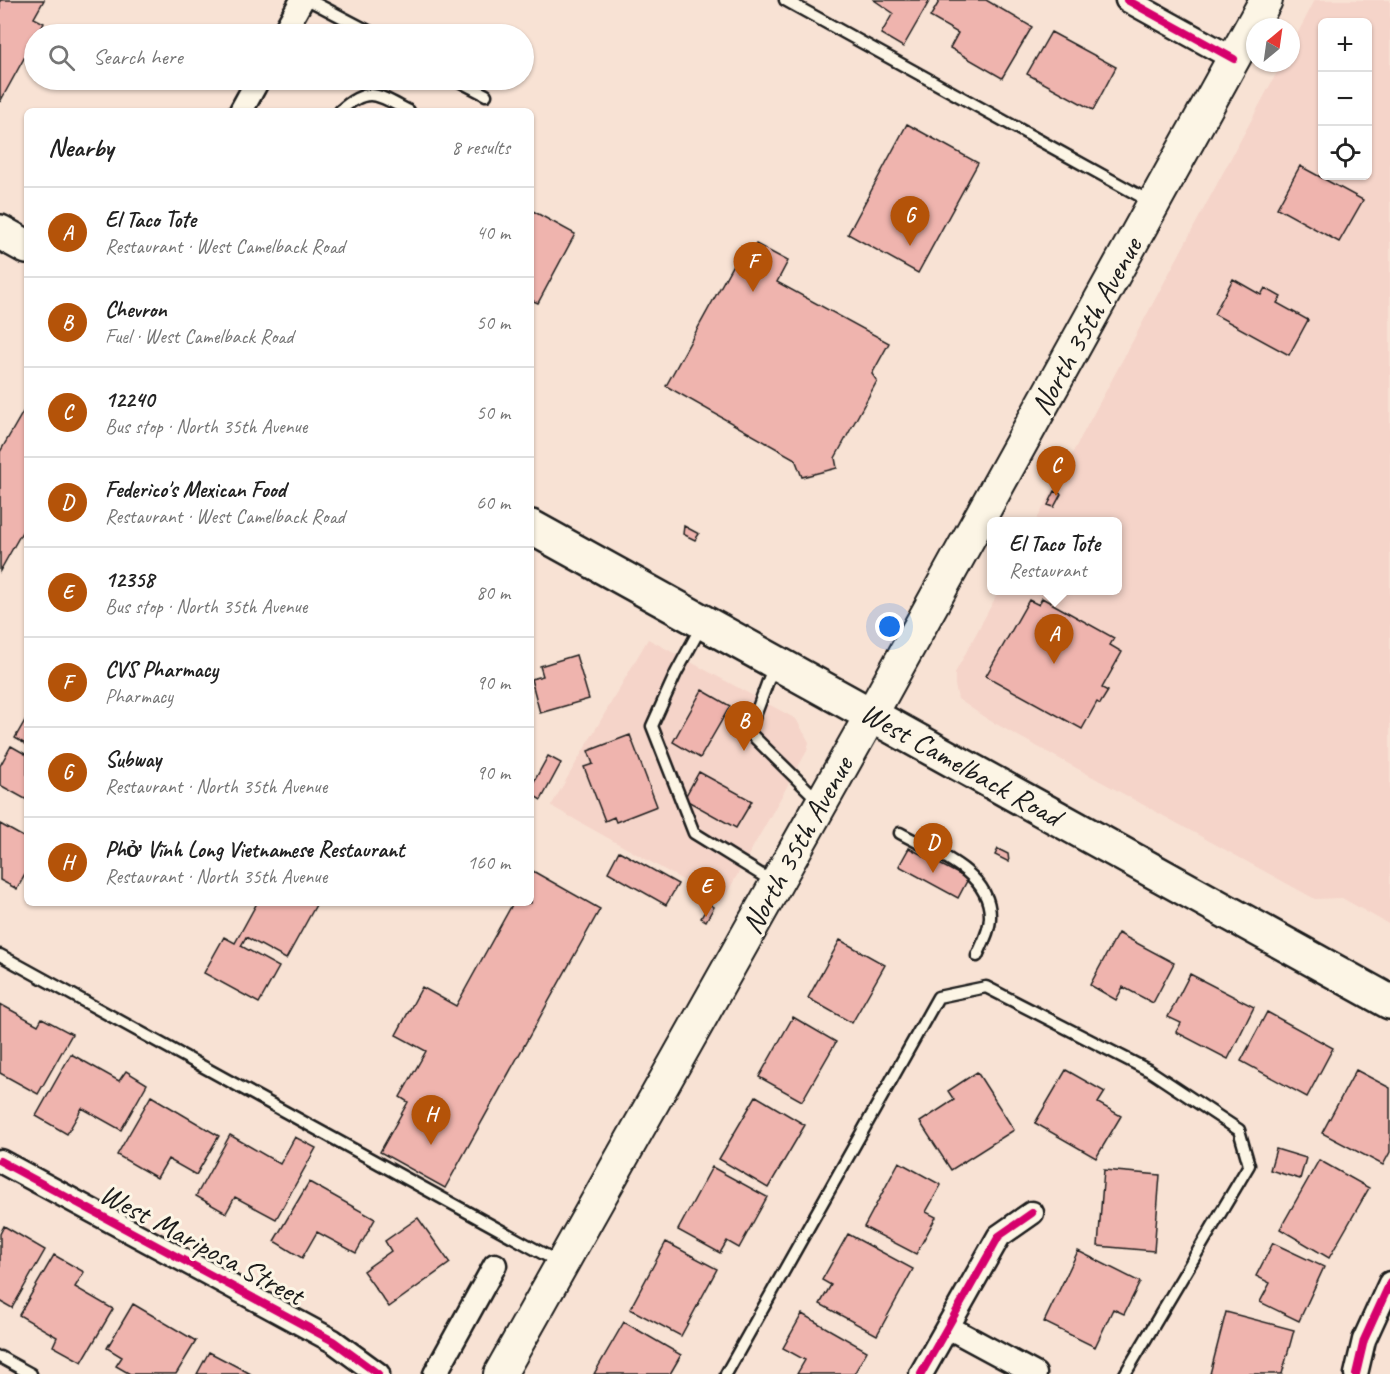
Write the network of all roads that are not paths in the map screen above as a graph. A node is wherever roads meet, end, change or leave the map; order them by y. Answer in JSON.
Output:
{"nodes":[{"id":1,"x":302,"y":0,"type":"edge"},
{"id":2,"x":309,"y":0,"type":"edge"},
{"id":3,"x":785,"y":0,"type":"edge"},
{"id":4,"x":1127,"y":0,"type":"edge"},
{"id":5,"x":1266,"y":0,"type":"edge"},
{"id":6,"x":289,"y":24,"type":"edge"},
{"id":7,"x":355,"y":24,"type":"edge"},
{"id":8,"x":1234,"y":59,"type":"junction"},
{"id":9,"x":253,"y":90,"type":"edge"},
{"id":10,"x":476,"y":90,"type":"edge"},
{"id":11,"x":486,"y":95,"type":"dead end"},
{"id":12,"x":243,"y":108,"type":"edge"},
{"id":13,"x":342,"y":108,"type":"edge"},
{"id":14,"x":403,"y":108,"type":"edge"},
{"id":15,"x":1154,"y":203,"type":"junction"},
{"id":16,"x":0,"y":232,"type":"edge"},
{"id":17,"x":24,"y":245,"type":"edge"},
{"id":18,"x":534,"y":529,"type":"edge"},
{"id":19,"x":704,"y":622,"type":"junction"},
{"id":20,"x":775,"y":661,"type":"junction"},
{"id":21,"x":871,"y":714,"type":"junction"},
{"id":22,"x":821,"y":803,"type":"junction"},
{"id":23,"x":900,"y":833,"type":"dead end"},
{"id":24,"x":776,"y":884,"type":"junction"},
{"id":25,"x":0,"y":955,"type":"edge"},
{"id":26,"x":977,"y":956,"type":"dead end"},
{"id":27,"x":1390,"y":1002,"type":"edge"},
{"id":28,"x":0,"y":1161,"type":"edge"},
{"id":29,"x":1032,"y":1213,"type":"dead end"},
{"id":30,"x":562,"y":1264,"type":"junction"},
{"id":31,"x":495,"y":1265,"type":"dead end"},
{"id":32,"x":1390,"y":1282,"type":"edge"},
{"id":33,"x":948,"y":1327,"type":"junction"},
{"id":34,"x":0,"y":1357,"type":"edge"},
{"id":35,"x":31,"y":1374,"type":"edge"},
{"id":36,"x":378,"y":1374,"type":"edge"},
{"id":37,"x":435,"y":1374,"type":"edge"},
{"id":38,"x":500,"y":1374,"type":"edge"},
{"id":39,"x":726,"y":1374,"type":"edge"},
{"id":40,"x":921,"y":1374,"type":"edge"},
{"id":41,"x":1035,"y":1374,"type":"edge"},
{"id":42,"x":1125,"y":1374,"type":"edge"},
{"id":43,"x":1356,"y":1374,"type":"edge"}],
"edges":[{"from":1,"to":6,"type":"street"},
{"from":2,"to":7,"type":"lane"},
{"from":3,"to":15,"type":"lane"},
{"from":4,"to":8,"type":"street"},
{"from":5,"to":8,"type":"main road","name":"North 35th Avenue"},
{"from":8,"to":15,"type":"main road","name":"North 35th Avenue"},
{"from":9,"to":12,"type":"street"},
{"from":10,"to":11,"type":"lane"},
{"from":13,"to":14,"type":"lane"},
{"from":15,"to":21,"type":"main road","name":"North 35th Avenue"},
{"from":16,"to":17,"type":"main road"},
{"from":18,"to":19,"type":"main road","name":"West Camelback Road"},
{"from":19,"to":20,"type":"main road","name":"West Camelback Road"},
{"from":19,"to":24,"type":"lane"},
{"from":20,"to":21,"type":"main road","name":"West Camelback Road"},
{"from":20,"to":22,"type":"lane"},
{"from":21,"to":22,"type":"main road","name":"North 35th Avenue"},
{"from":21,"to":27,"type":"main road","name":"West Camelback Road"},
{"from":22,"to":24,"type":"main road","name":"North 35th Avenue"},
{"from":23,"to":26,"type":"lane"},
{"from":24,"to":30,"type":"main road","name":"North 35th Avenue"},
{"from":25,"to":30,"type":"lane"},
{"from":28,"to":36,"type":"street","name":"West Mariposa Street"},
{"from":29,"to":33,"type":"street"},
{"from":30,"to":38,"type":"main road","name":"North 35th Avenue"},
{"from":31,"to":37,"type":"street"},
{"from":32,"to":43,"type":"street"},
{"from":33,"to":40,"type":"street"},
{"from":33,"to":41,"type":"street"},
{"from":34,"to":35,"type":"lane"},
{"from":39,"to":42,"type":"lane"}]}
